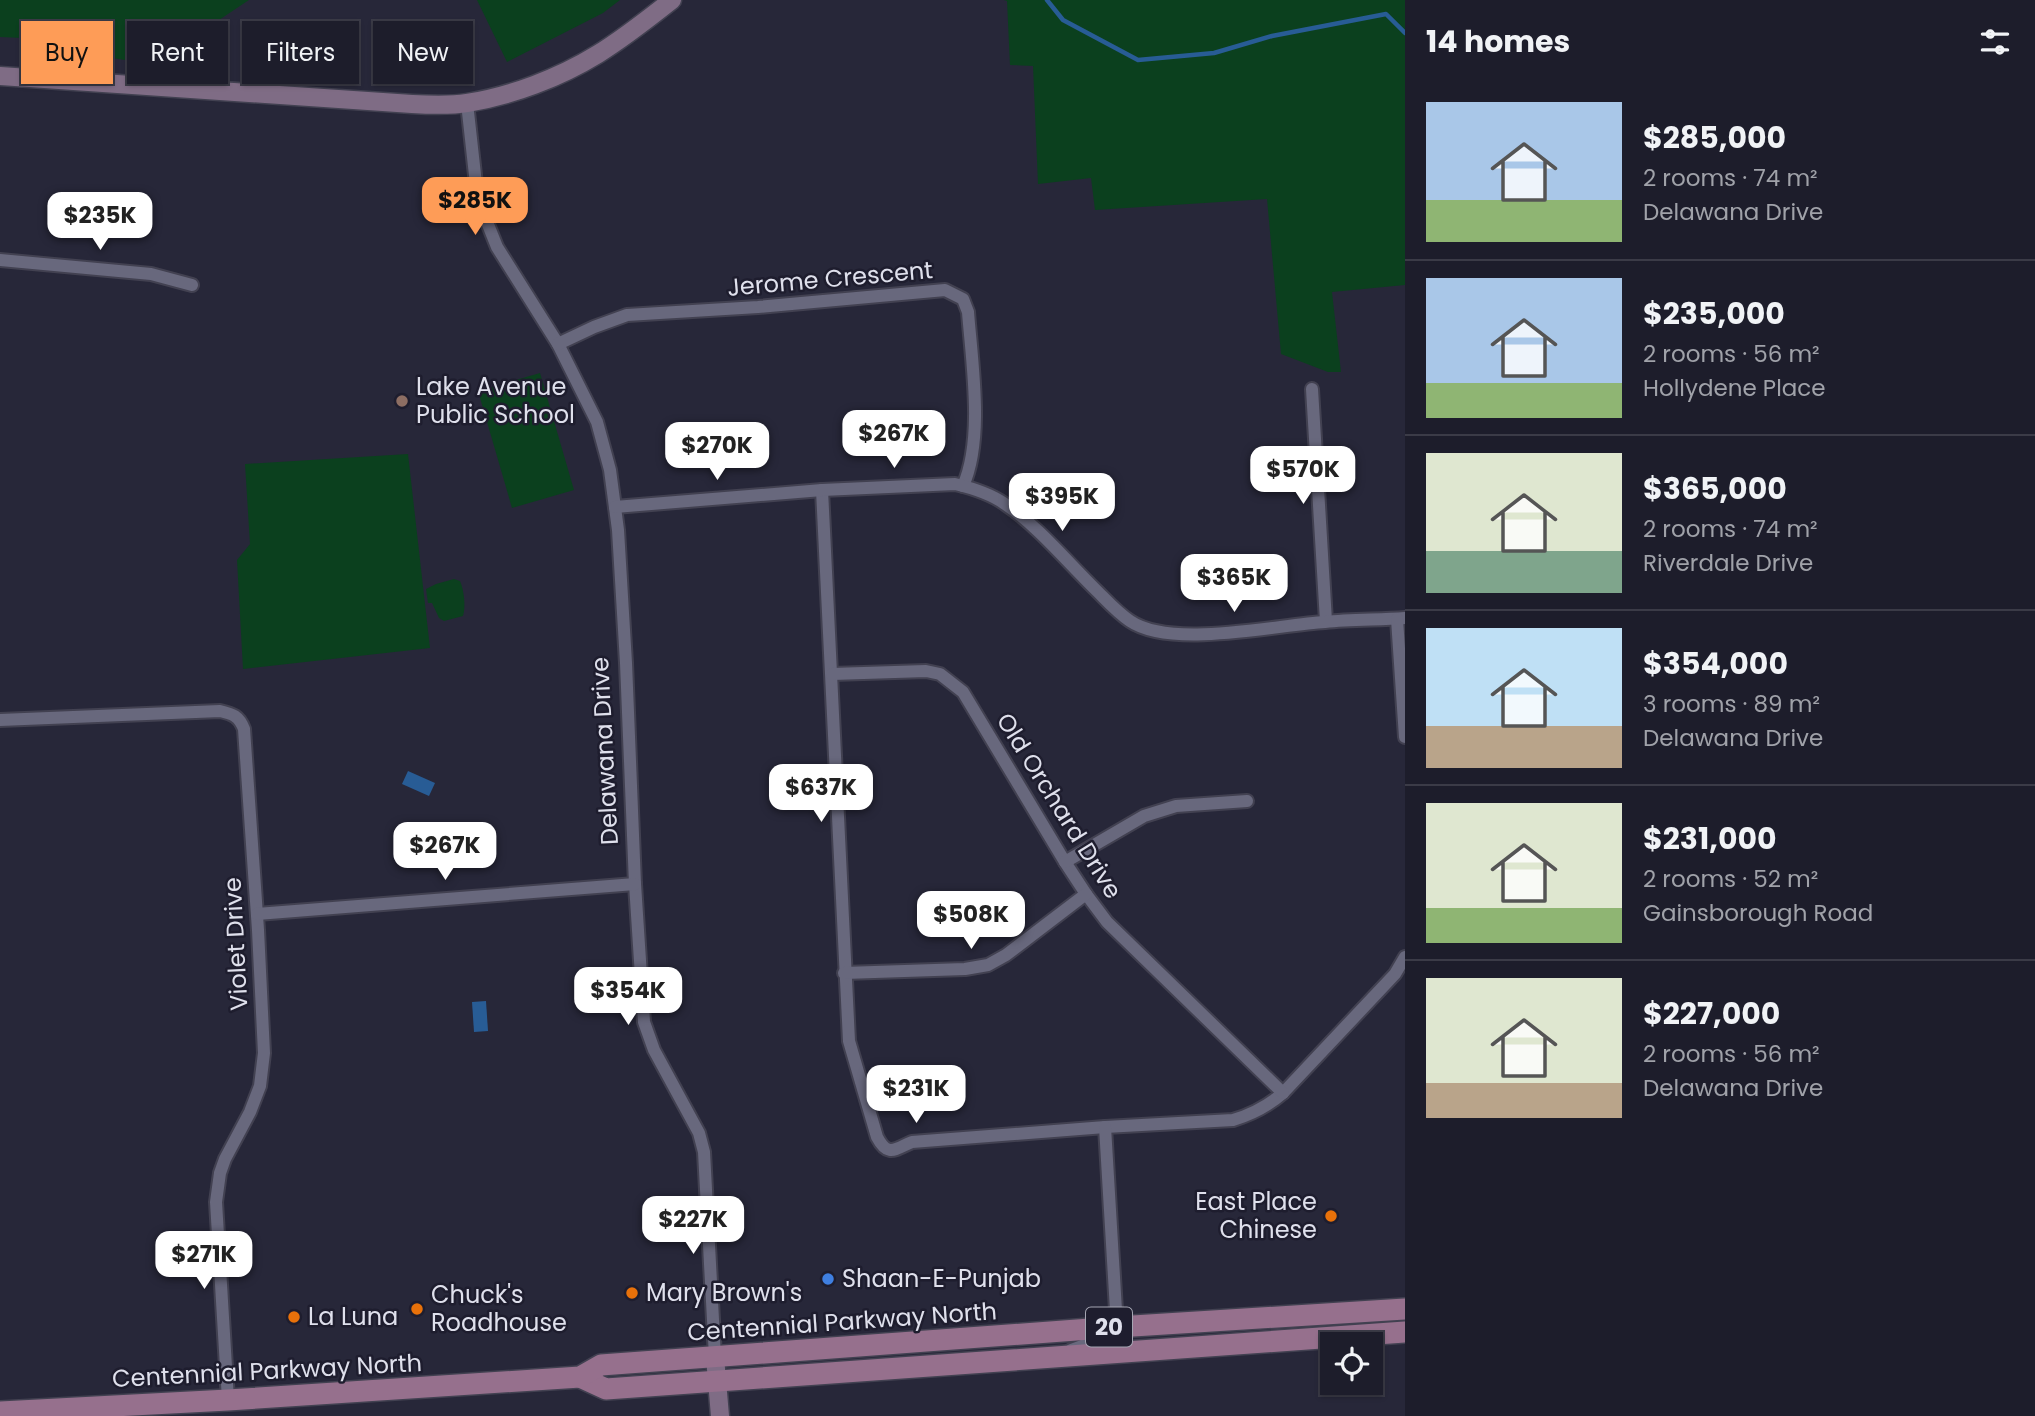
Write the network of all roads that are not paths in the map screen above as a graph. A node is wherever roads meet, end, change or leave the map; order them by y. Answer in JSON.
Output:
{"nodes":[{"id":1,"x":672,"y":0,"type":"edge"},
{"id":2,"x":0,"y":76,"type":"edge"},
{"id":3,"x":467,"y":103,"type":"junction"},
{"id":4,"x":0,"y":260,"type":"edge"},
{"id":5,"x":192,"y":285,"type":"dead end"},
{"id":6,"x":558,"y":344,"type":"junction"},
{"id":7,"x":1312,"y":388,"type":"dead end"},
{"id":8,"x":963,"y":486,"type":"junction"},
{"id":9,"x":822,"y":490,"type":"junction"},
{"id":10,"x":615,"y":507,"type":"junction"},
{"id":11,"x":1401,"y":619,"type":"edge"},
{"id":12,"x":1326,"y":621,"type":"junction"},
{"id":13,"x":832,"y":674,"type":"junction"},
{"id":14,"x":0,"y":720,"type":"edge"},
{"id":15,"x":1405,"y":737,"type":"edge"},
{"id":16,"x":1248,"y":802,"type":"dead end"},
{"id":17,"x":1065,"y":862,"type":"junction"},
{"id":18,"x":635,"y":884,"type":"junction"},
{"id":19,"x":1086,"y":894,"type":"junction"},
{"id":20,"x":257,"y":914,"type":"junction"},
{"id":21,"x":1405,"y":957,"type":"edge"},
{"id":22,"x":844,"y":974,"type":"junction"},
{"id":23,"x":1283,"y":1093,"type":"junction"},
{"id":24,"x":1105,"y":1127,"type":"junction"},
{"id":25,"x":1405,"y":1309,"type":"edge"},
{"id":26,"x":1116,"y":1327,"type":"junction"},
{"id":27,"x":1405,"y":1332,"type":"edge"},
{"id":28,"x":715,"y":1357,"type":"junction"},
{"id":29,"x":1054,"y":1357,"type":"junction"},
{"id":30,"x":580,"y":1377,"type":"junction"},
{"id":31,"x":718,"y":1381,"type":"junction"},
{"id":32,"x":228,"y":1400,"type":"junction"},
{"id":33,"x":14,"y":1413,"type":"edge"},
{"id":34,"x":720,"y":1416,"type":"edge"}],
"edges":[{"from":1,"to":3,"type":"street"},
{"from":2,"to":3,"type":"street"},
{"from":3,"to":6,"type":"street","name":"Delawana Drive"},
{"from":4,"to":5,"type":"street"},
{"from":6,"to":8,"type":"street","name":"Jerome Crescent"},
{"from":6,"to":10,"type":"street","name":"Delawana Drive"},
{"from":7,"to":12,"type":"street"},
{"from":8,"to":9,"type":"street"},
{"from":8,"to":12,"type":"street"},
{"from":9,"to":10,"type":"street"},
{"from":9,"to":13,"type":"street"},
{"from":10,"to":18,"type":"street","name":"Delawana Drive"},
{"from":11,"to":12,"type":"street"},
{"from":11,"to":15,"type":"street"},
{"from":13,"to":17,"type":"street","name":"Old Orchard Drive"},
{"from":13,"to":22,"type":"street"},
{"from":14,"to":20,"type":"street","name":"Violet Drive"},
{"from":16,"to":17,"type":"street"},
{"from":17,"to":19,"type":"street","name":"Old Orchard Drive"},
{"from":18,"to":20,"type":"street"},
{"from":18,"to":28,"type":"street","name":"Delawana Drive"},
{"from":19,"to":22,"type":"street"},
{"from":19,"to":23,"type":"street","name":"Old Orchard Drive"},
{"from":20,"to":32,"type":"street","name":"Violet Drive"},
{"from":21,"to":23,"type":"street"},
{"from":22,"to":24,"type":"street"},
{"from":23,"to":24,"type":"street"},
{"from":24,"to":26,"type":"street"},
{"from":25,"to":26,"type":"main road","name":"Centennial Parkway North","number":"20"},
{"from":26,"to":28,"type":"main road","name":"Centennial Parkway North","number":"20"},
{"from":26,"to":29,"type":"street"},
{"from":27,"to":29,"type":"main road","name":"Centennial Parkway North","number":"20"},
{"from":28,"to":30,"type":"main road","name":"Centennial Parkway North","number":"20"},
{"from":28,"to":31,"type":"street","name":"Delawana Drive"},
{"from":29,"to":31,"type":"main road","name":"Centennial Parkway North","number":"20"},
{"from":30,"to":31,"type":"main road","name":"Centennial Parkway North","number":"20"},
{"from":30,"to":32,"type":"main road","name":"Centennial Parkway North","number":"20"},
{"from":31,"to":34,"type":"street","name":"Delawana Drive"},
{"from":32,"to":33,"type":"main road","name":"Centennial Parkway North","number":"20"}]}
